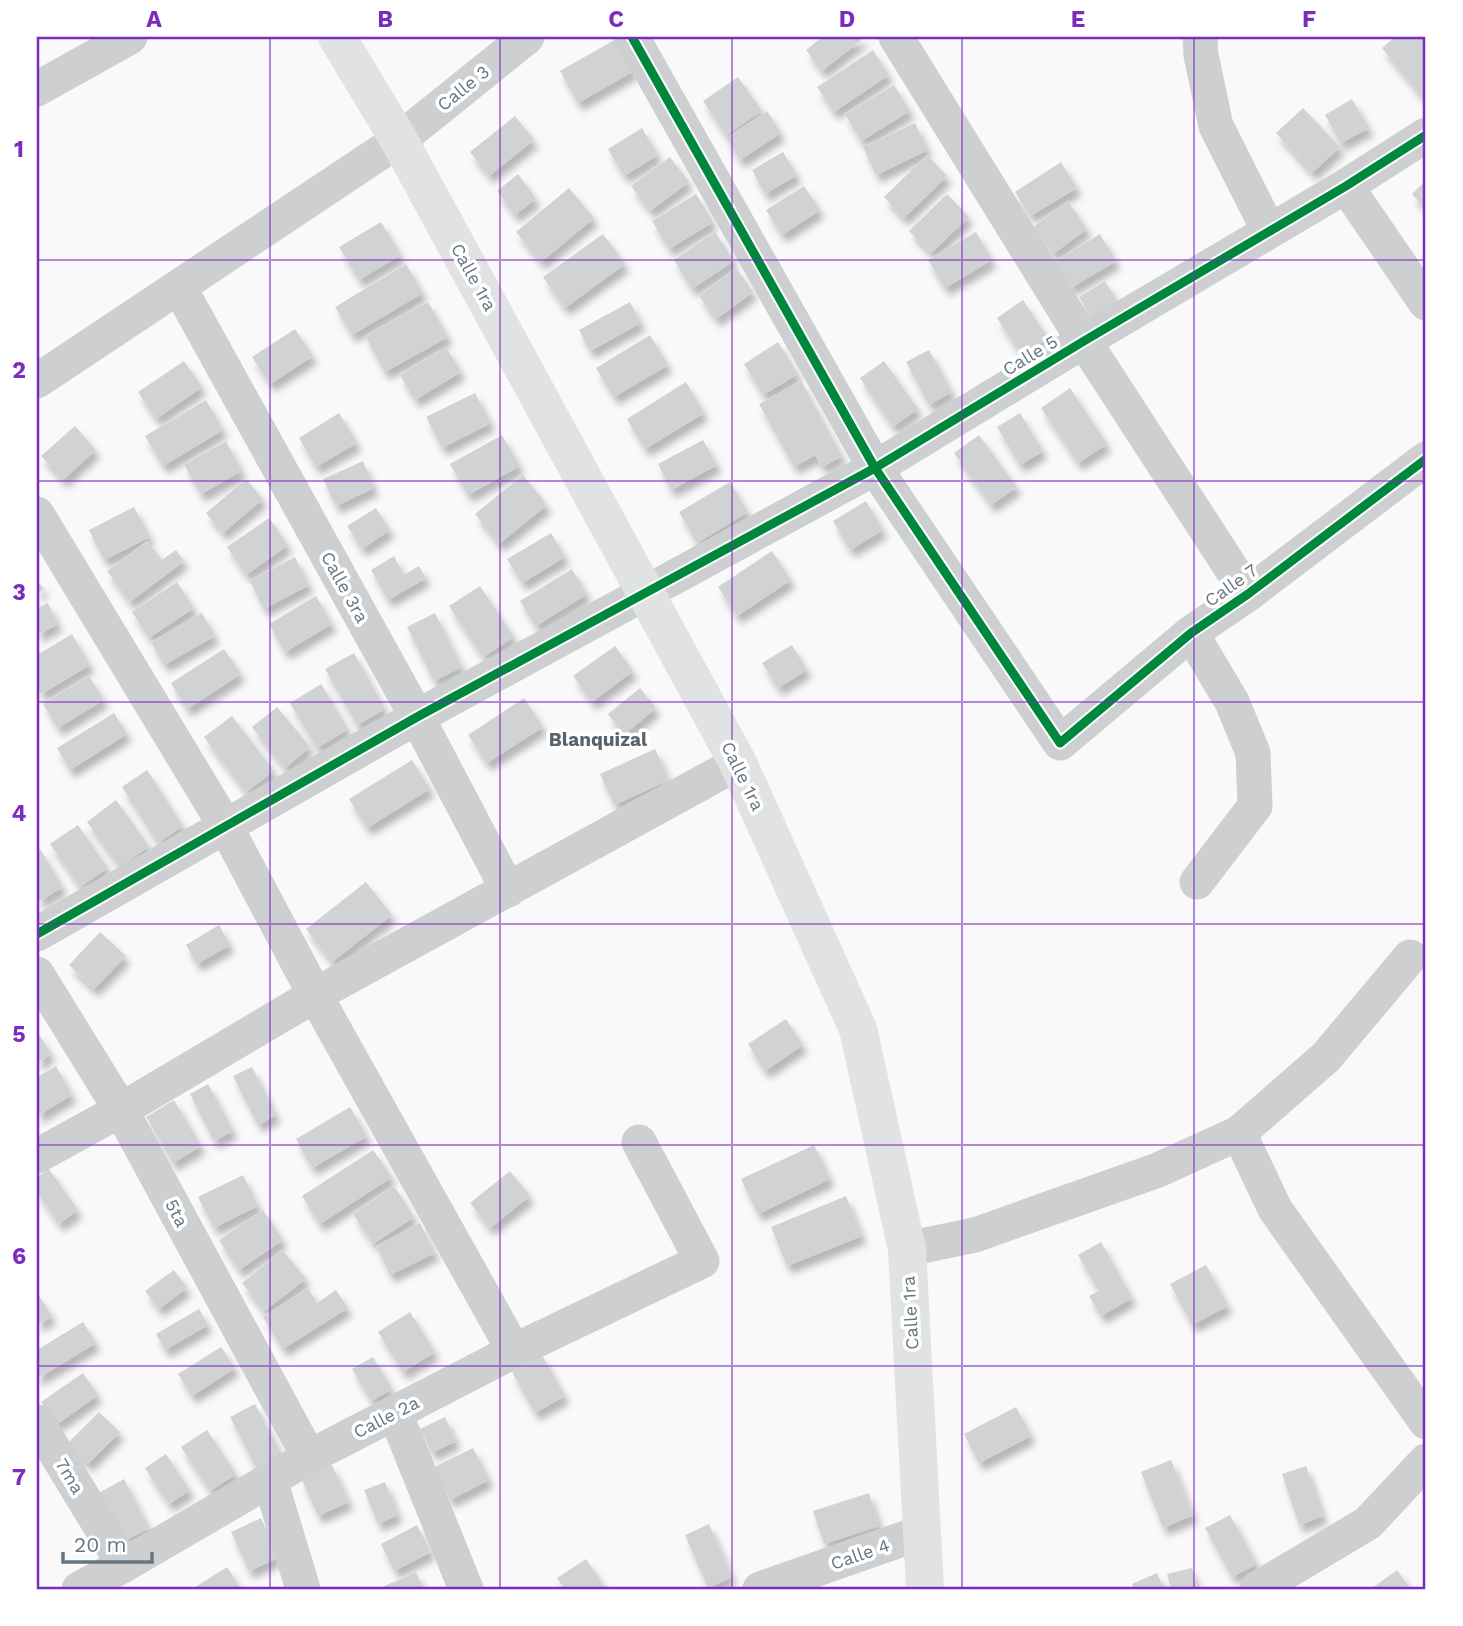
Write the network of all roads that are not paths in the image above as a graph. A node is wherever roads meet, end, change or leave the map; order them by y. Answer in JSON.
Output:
{"nodes":[{"id":1,"x":130,"y":37,"type":"edge"},
{"id":2,"x":337,"y":37,"type":"edge"},
{"id":3,"x":527,"y":37,"type":"edge"},
{"id":4,"x":632,"y":37,"type":"edge"},
{"id":5,"x":896,"y":37,"type":"edge"},
{"id":6,"x":1200,"y":37,"type":"edge"},
{"id":7,"x":37,"y":89,"type":"edge"},
{"id":8,"x":1426,"y":135,"type":"edge"},
{"id":9,"x":399,"y":139,"type":"junction"},
{"id":10,"x":1346,"y":186,"type":"junction"},
{"id":11,"x":1269,"y":231,"type":"junction"},
{"id":12,"x":179,"y":286,"type":"junction"},
{"id":13,"x":1426,"y":303,"type":"edge"},
{"id":14,"x":1084,"y":341,"type":"junction"},
{"id":15,"x":37,"y":382,"type":"edge"},
{"id":16,"x":1426,"y":459,"type":"edge"},
{"id":17,"x":875,"y":468,"type":"junction"},
{"id":18,"x":37,"y":514,"type":"edge"},
{"id":19,"x":646,"y":593,"type":"junction"},
{"id":20,"x":1248,"y":594,"type":"junction"},
{"id":21,"x":1191,"y":633,"type":"junction"},
{"id":22,"x":417,"y":717,"type":"junction"},
{"id":23,"x":738,"y":763,"type":"junction"},
{"id":24,"x":226,"y":827,"type":"junction"},
{"id":25,"x":1197,"y":882,"type":"dead end"},
{"id":26,"x":508,"y":890,"type":"junction"},
{"id":27,"x":37,"y":934,"type":"edge"},
{"id":28,"x":1410,"y":957,"type":"dead end"},
{"id":29,"x":37,"y":974,"type":"edge"},
{"id":30,"x":315,"y":995,"type":"junction"},
{"id":31,"x":121,"y":1110,"type":"junction"},
{"id":32,"x":1239,"y":1133,"type":"junction"},
{"id":33,"x":639,"y":1142,"type":"dead end"},
{"id":34,"x":37,"y":1156,"type":"edge"},
{"id":35,"x":907,"y":1249,"type":"junction"},
{"id":36,"x":514,"y":1352,"type":"junction"},
{"id":37,"x":395,"y":1413,"type":"junction"},
{"id":38,"x":37,"y":1422,"type":"edge"},
{"id":39,"x":1426,"y":1422,"type":"edge"},
{"id":40,"x":309,"y":1457,"type":"junction"},
{"id":41,"x":1426,"y":1461,"type":"edge"},
{"id":42,"x":270,"y":1480,"type":"junction"},
{"id":43,"x":920,"y":1533,"type":"junction"},
{"id":44,"x":124,"y":1566,"type":"junction"},
{"id":45,"x":79,"y":1589,"type":"edge"},
{"id":46,"x":303,"y":1589,"type":"edge"},
{"id":47,"x":466,"y":1589,"type":"edge"},
{"id":48,"x":760,"y":1589,"type":"edge"},
{"id":49,"x":925,"y":1589,"type":"edge"},
{"id":50,"x":1257,"y":1589,"type":"edge"}],
"edges":[{"from":1,"to":7,"type":"street"},
{"from":2,"to":9,"type":"main road","name":"Calle 1ra"},
{"from":3,"to":9,"type":"street","name":"Calle 3"},
{"from":4,"to":17,"type":"street"},
{"from":5,"to":14,"type":"street"},
{"from":6,"to":11,"type":"street"},
{"from":8,"to":10,"type":"street","name":"Calle 5"},
{"from":9,"to":12,"type":"street","name":"Calle 3"},
{"from":9,"to":19,"type":"main road","name":"Calle 1ra"},
{"from":10,"to":11,"type":"street","name":"Calle 5"},
{"from":10,"to":13,"type":"street"},
{"from":11,"to":14,"type":"street","name":"Calle 5"},
{"from":12,"to":15,"type":"street","name":"Calle 3"},
{"from":12,"to":22,"type":"street","name":"Calle 3ra"},
{"from":14,"to":17,"type":"street","name":"Calle 5"},
{"from":14,"to":20,"type":"street"},
{"from":16,"to":20,"type":"street","name":"Calle 7"},
{"from":17,"to":19,"type":"street","name":"Calle 5"},
{"from":17,"to":21,"type":"street","name":"Calle 7"},
{"from":18,"to":24,"type":"street"},
{"from":19,"to":22,"type":"street","name":"Calle 5"},
{"from":19,"to":23,"type":"main road","name":"Calle 1ra"},
{"from":20,"to":21,"type":"street","name":"Calle 7"},
{"from":21,"to":25,"type":"street"},
{"from":22,"to":24,"type":"street","name":"Calle 5"},
{"from":22,"to":26,"type":"street","name":"Calle 3ra"},
{"from":23,"to":26,"type":"street"},
{"from":23,"to":35,"type":"main road","name":"Calle 1ra"},
{"from":24,"to":27,"type":"street","name":"Calle 5"},
{"from":24,"to":30,"type":"street"},
{"from":26,"to":30,"type":"street"},
{"from":28,"to":32,"type":"street"},
{"from":29,"to":31,"type":"street","name":"5ta"},
{"from":30,"to":31,"type":"street"},
{"from":30,"to":36,"type":"street"},
{"from":31,"to":34,"type":"street"},
{"from":31,"to":40,"type":"street","name":"5ta"},
{"from":32,"to":35,"type":"street"},
{"from":32,"to":39,"type":"street"},
{"from":33,"to":36,"type":"street","name":"Calle 2a"},
{"from":35,"to":43,"type":"main road","name":"Calle 1ra"},
{"from":36,"to":37,"type":"street","name":"Calle 2a"},
{"from":37,"to":40,"type":"street","name":"Calle 2a"},
{"from":37,"to":47,"type":"street"},
{"from":38,"to":44,"type":"street","name":"7ma"},
{"from":40,"to":42,"type":"street","name":"Calle 2a"},
{"from":41,"to":50,"type":"street"},
{"from":42,"to":44,"type":"street","name":"Calle 2a"},
{"from":42,"to":46,"type":"street"},
{"from":43,"to":48,"type":"street","name":"Calle 4"},
{"from":43,"to":49,"type":"main road","name":"Calle 1ra"},
{"from":44,"to":45,"type":"street","name":"Calle 2a"}]}
